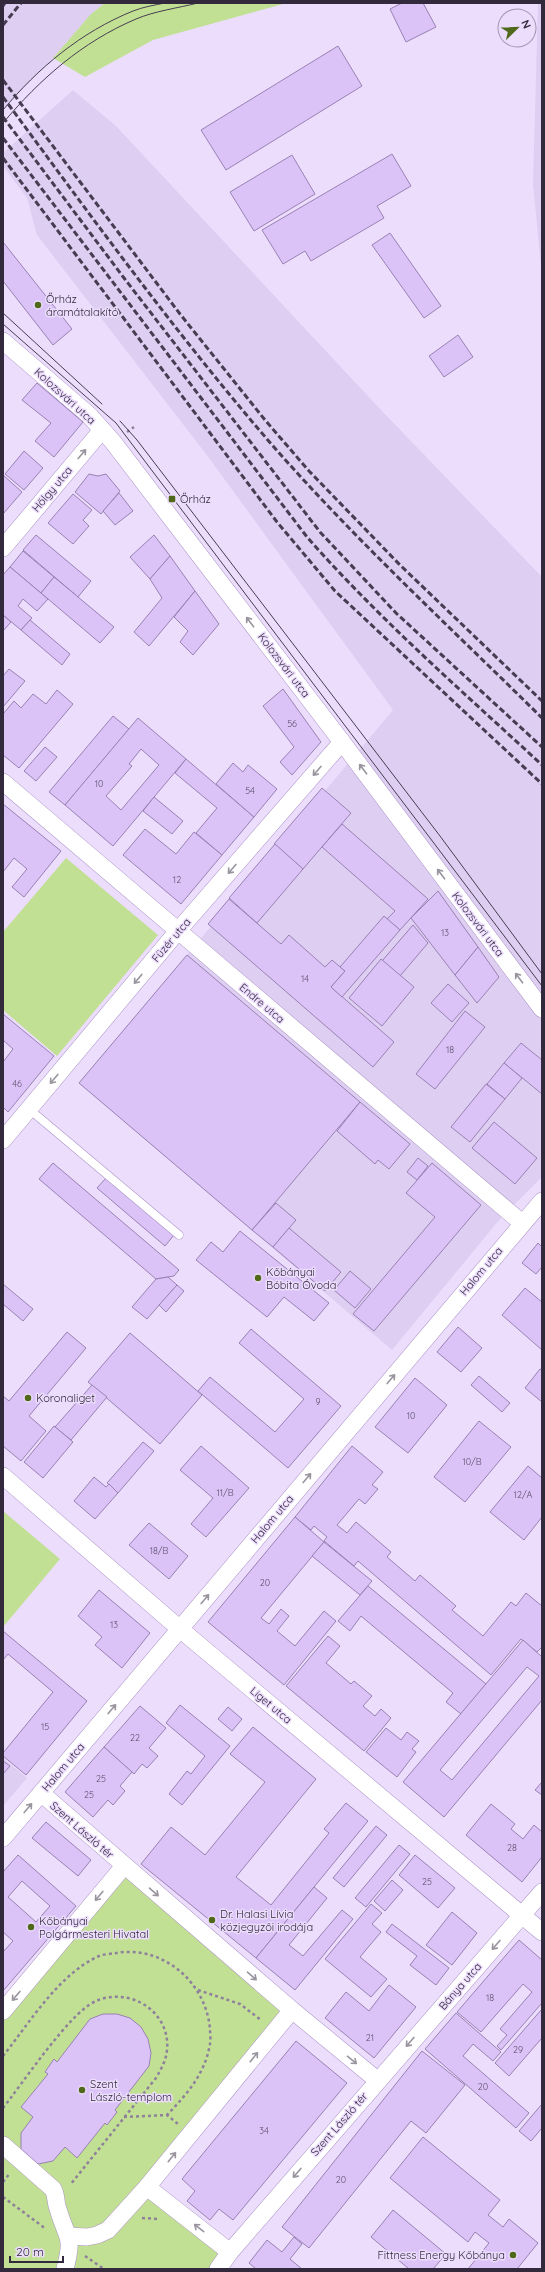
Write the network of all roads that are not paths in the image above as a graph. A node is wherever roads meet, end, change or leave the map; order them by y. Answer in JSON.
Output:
{"nodes":[{"id":1,"x":3,"y":341,"type":"edge"},
{"id":2,"x":102,"y":430,"type":"junction"},
{"id":3,"x":3,"y":548,"type":"edge"},
{"id":4,"x":342,"y":742,"type":"junction"},
{"id":5,"x":3,"y":782,"type":"edge"},
{"id":6,"x":177,"y":932,"type":"junction"},
{"id":7,"x":542,"y":1009,"type":"edge"},
{"id":8,"x":29,"y":1109,"type":"junction"},
{"id":9,"x":3,"y":1140,"type":"edge"},
{"id":10,"x":542,"y":1201,"type":"edge"},
{"id":11,"x":522,"y":1223,"type":"junction"},
{"id":12,"x":179,"y":1235,"type":"dead end"},
{"id":13,"x":3,"y":1476,"type":"edge"},
{"id":14,"x":180,"y":1629,"type":"junction"},
{"id":15,"x":41,"y":1793,"type":"junction"},
{"id":16,"x":3,"y":1838,"type":"edge"},
{"id":17,"x":124,"y":1866,"type":"junction"},
{"id":18,"x":542,"y":1892,"type":"edge"},
{"id":19,"x":522,"y":1915,"type":"junction"},
{"id":20,"x":542,"y":1932,"type":"edge"},
{"id":21,"x":292,"y":2010,"type":"junction"},
{"id":22,"x":3,"y":2011,"type":"edge"},
{"id":23,"x":377,"y":2080,"type":"junction"},
{"id":24,"x":3,"y":2145,"type":"edge"},
{"id":25,"x":147,"y":2187,"type":"junction"},
{"id":26,"x":69,"y":2236,"type":"junction"},
{"id":27,"x":230,"y":2252,"type":"junction"},
{"id":28,"x":65,"y":2269,"type":"edge"},
{"id":29,"x":218,"y":2269,"type":"edge"}],
"edges":[{"from":1,"to":2,"type":"street","name":"Kolozsvári utca"},
{"from":3,"to":2,"type":"street","name":"Hölgy utca","one_way":true},
{"from":4,"to":2,"type":"street","name":"Kolozsvári utca","one_way":true},
{"from":4,"to":6,"type":"street","name":"Füzér utca","one_way":true},
{"from":7,"to":4,"type":"street","name":"Kolozsvári utca","one_way":true},
{"from":5,"to":6,"type":"street","name":"Endre utca"},
{"from":6,"to":8,"type":"street","name":"Füzér utca","one_way":true},
{"from":6,"to":11,"type":"street","name":"Endre utca"},
{"from":8,"to":9,"type":"street","name":"Füzér utca"},
{"from":8,"to":12,"type":"lane"},
{"from":10,"to":11,"type":"street","name":"Halom utca"},
{"from":14,"to":11,"type":"street","name":"Halom utca","one_way":true},
{"from":13,"to":14,"type":"street","name":"Liget utca"},
{"from":15,"to":14,"type":"street","name":"Halom utca","one_way":true},
{"from":14,"to":19,"type":"street","name":"Liget utca"},
{"from":16,"to":15,"type":"street","name":"Halom utca","one_way":true},
{"from":15,"to":17,"type":"street","name":"Szent László tér"},
{"from":17,"to":21,"type":"street","name":"Szent László tér","one_way":true},
{"from":17,"to":22,"type":"street","name":"Szent László tér","one_way":true},
{"from":18,"to":19,"type":"street","name":"Bánya utca"},
{"from":19,"to":20,"type":"street","name":"Liget utca"},
{"from":19,"to":23,"type":"street","name":"Bánya utca","one_way":true},
{"from":21,"to":23,"type":"street","name":"Szent László tér","one_way":true},
{"from":25,"to":21,"type":"street","one_way":true},
{"from":23,"to":27,"type":"street","name":"Szent László tér","one_way":true},
{"from":24,"to":26,"type":"street"},
{"from":25,"to":26,"type":"street"},
{"from":27,"to":25,"type":"street","one_way":true},
{"from":26,"to":28,"type":"street"},
{"from":27,"to":29,"type":"street","name":"Szent László tér"}]}
